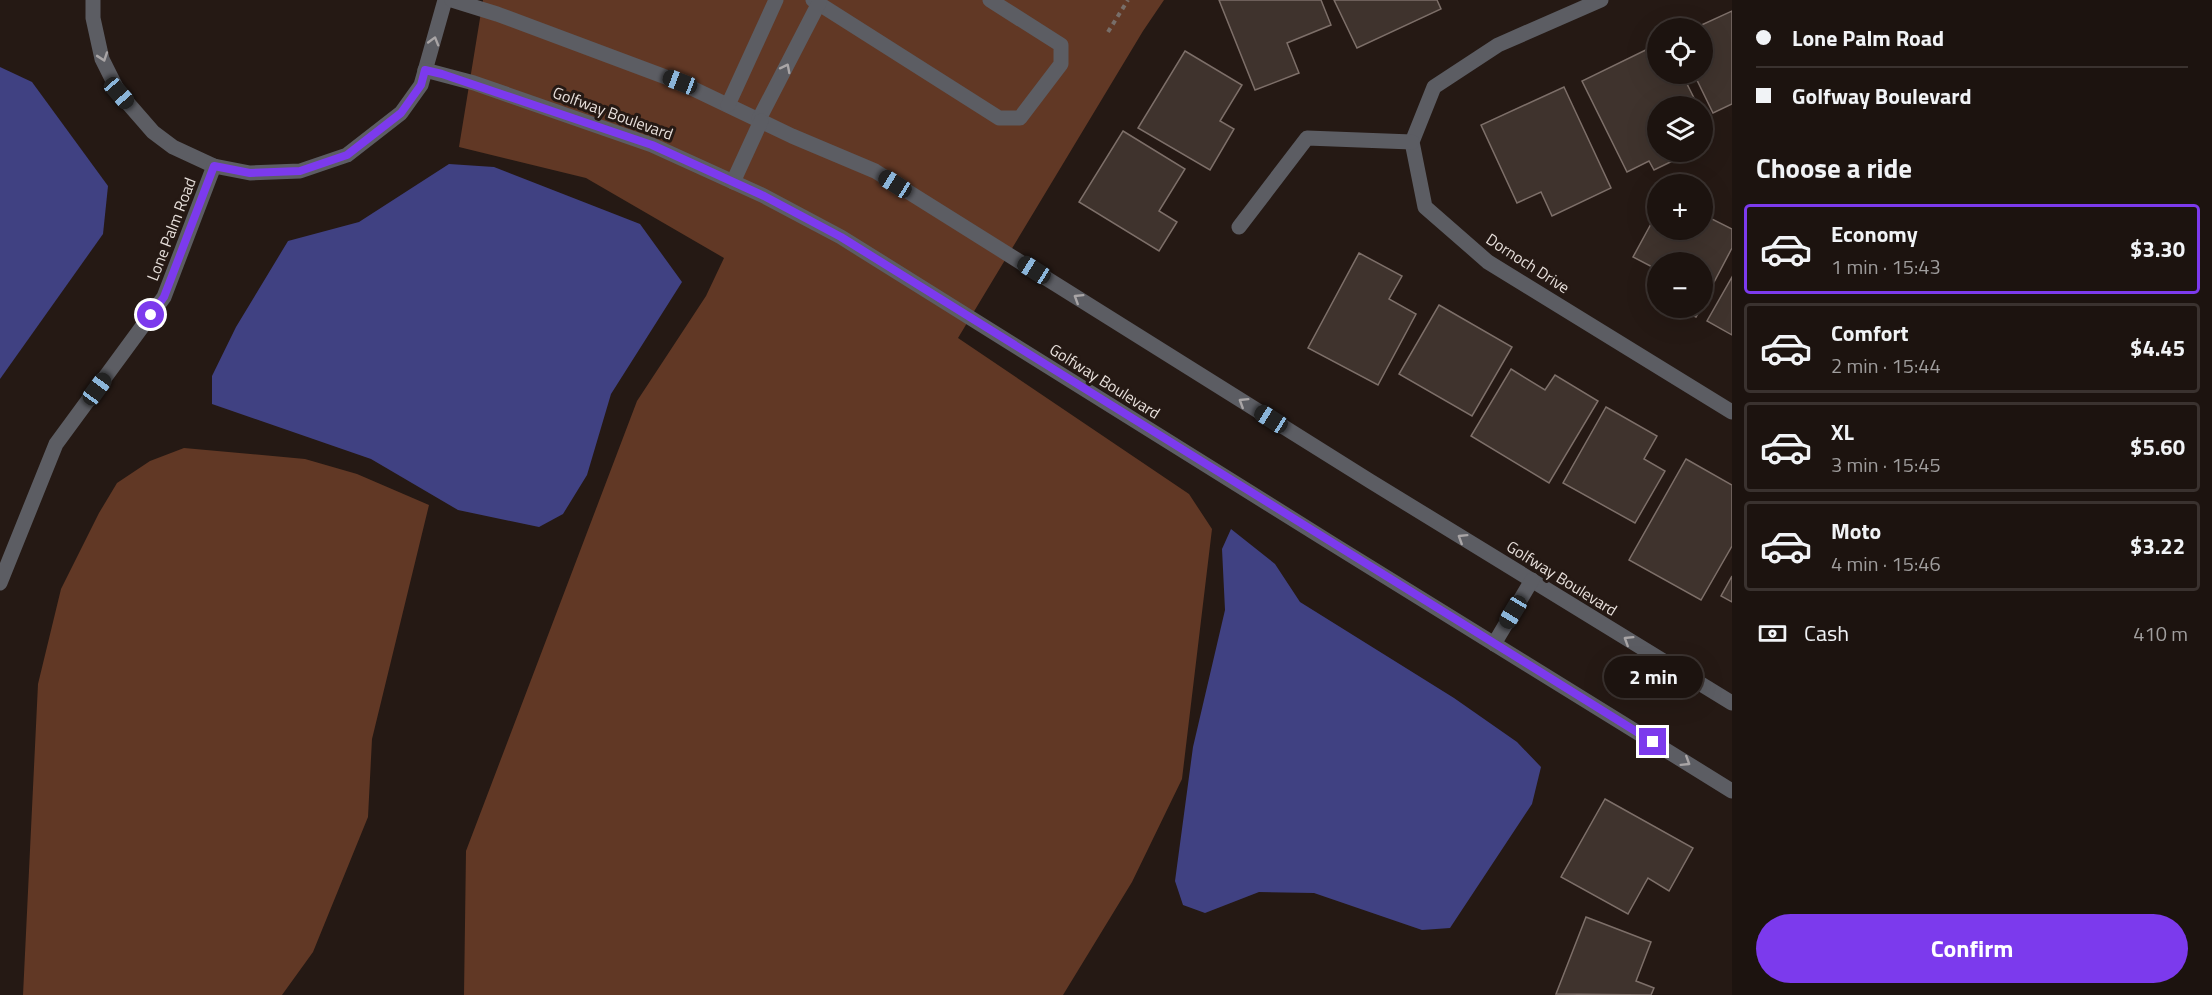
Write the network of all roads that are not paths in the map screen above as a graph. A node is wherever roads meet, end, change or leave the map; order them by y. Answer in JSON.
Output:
{"nodes":[{"id":1,"x":93,"y":0,"type":"edge"},
{"id":2,"x":445,"y":0,"type":"edge"},
{"id":3,"x":452,"y":0,"type":"edge"},
{"id":4,"x":776,"y":0,"type":"edge"},
{"id":5,"x":990,"y":0,"type":"edge"},
{"id":6,"x":1601,"y":0,"type":"edge"},
{"id":7,"x":816,"y":1,"type":"edge"},
{"id":8,"x":425,"y":70,"type":"junction"},
{"id":9,"x":728,"y":105,"type":"junction"},
{"id":10,"x":760,"y":120,"type":"junction"},
{"id":11,"x":1412,"y":142,"type":"junction"},
{"id":12,"x":214,"y":166,"type":"junction"},
{"id":13,"x":733,"y":182,"type":"junction"},
{"id":14,"x":1239,"y":227,"type":"dead end"},
{"id":15,"x":1732,"y":412,"type":"edge"},
{"id":16,"x":1532,"y":580,"type":"junction"},
{"id":17,"x":0,"y":583,"type":"edge"},
{"id":18,"x":1494,"y":644,"type":"junction"},
{"id":19,"x":1732,"y":703,"type":"edge"},
{"id":20,"x":1732,"y":791,"type":"edge"}],
"edges":[{"from":1,"to":12,"type":"street","one_way":true},
{"from":8,"to":2,"type":"street","one_way":true},
{"from":3,"to":9,"type":"street","name":"Golfway Boulevard"},
{"from":4,"to":9,"type":"street"},
{"from":5,"to":7,"type":"street"},
{"from":6,"to":11,"type":"street"},
{"from":10,"to":7,"type":"street","one_way":true},
{"from":8,"to":12,"type":"street"},
{"from":8,"to":13,"type":"street","name":"Golfway Boulevard"},
{"from":9,"to":10,"type":"street","name":"Golfway Boulevard"},
{"from":10,"to":13,"type":"street"},
{"from":16,"to":10,"type":"street","name":"Golfway Boulevard","one_way":true},
{"from":11,"to":14,"type":"street"},
{"from":11,"to":15,"type":"street","name":"Dornoch Drive"},
{"from":12,"to":17,"type":"street","name":"Lone Palm Road"},
{"from":13,"to":18,"type":"street","name":"Golfway Boulevard"},
{"from":16,"to":18,"type":"street"},
{"from":19,"to":16,"type":"street","name":"Golfway Boulevard","one_way":true},
{"from":18,"to":20,"type":"street","name":"Golfway Boulevard","one_way":true}]}
